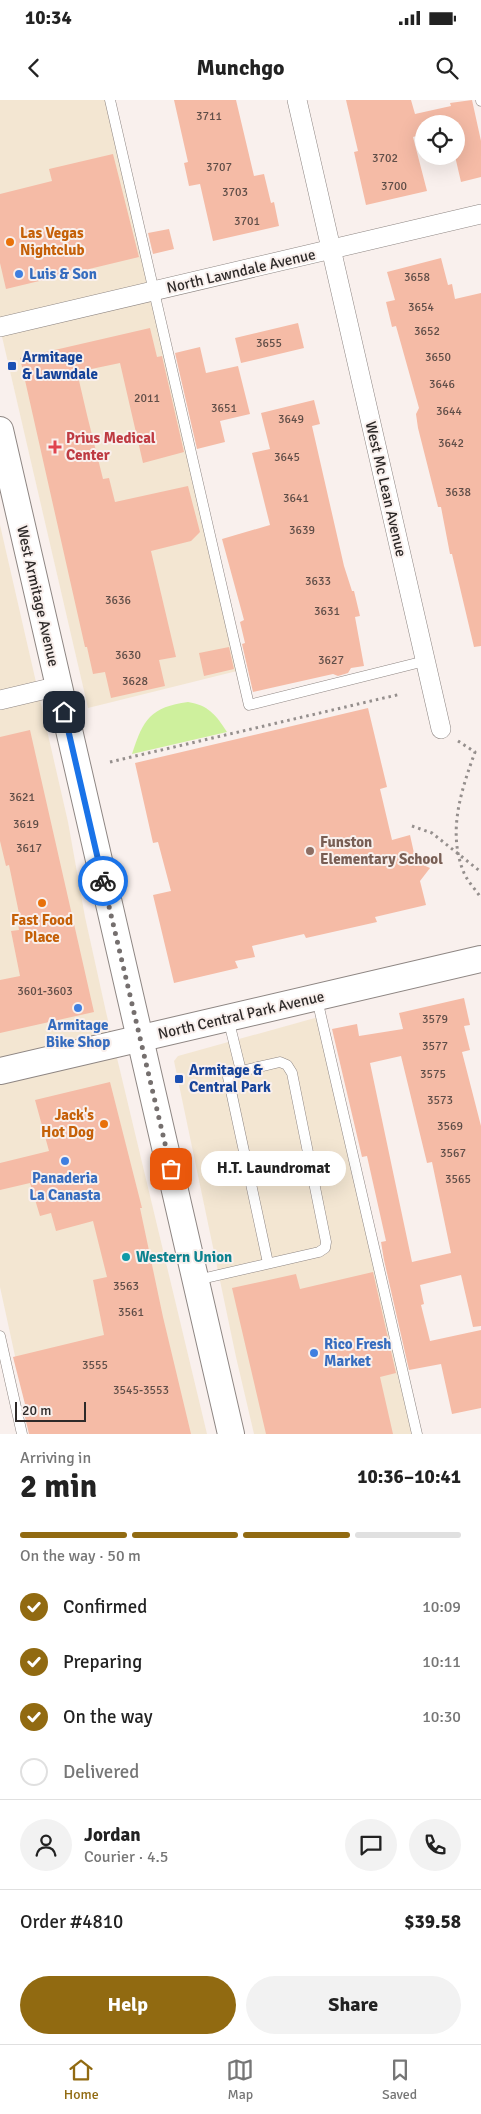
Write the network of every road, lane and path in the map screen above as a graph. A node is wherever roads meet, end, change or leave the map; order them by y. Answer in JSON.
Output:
{"nodes":[{"id":1,"x":110,"y":100,"type":"edge"},
{"id":2,"x":297,"y":100,"type":"edge"},
{"id":3,"x":481,"y":214,"type":"edge"},
{"id":4,"x":331,"y":249,"type":"junction"},
{"id":5,"x":154,"y":291,"type":"junction"},
{"id":6,"x":0,"y":327,"type":"edge"},
{"id":7,"x":0,"y":430,"type":"edge"},
{"id":8,"x":425,"y":661,"type":"junction"},
{"id":9,"x":59,"y":686,"type":"junction"},
{"id":10,"x":401,"y":694,"type":"dead end"},
{"id":11,"x":0,"y":700,"type":"edge"},
{"id":12,"x":441,"y":729,"type":"joint"},
{"id":13,"x":110,"y":762,"type":"dead end"},
{"id":14,"x":412,"y":826,"type":"dead end"},
{"id":15,"x":459,"y":854,"type":"junction"},
{"id":16,"x":481,"y":872,"type":"edge"},
{"id":17,"x":481,"y":898,"type":"edge"},
{"id":18,"x":481,"y":959,"type":"edge"},
{"id":19,"x":317,"y":998,"type":"junction"},
{"id":20,"x":228,"y":1018,"type":"junction"},
{"id":21,"x":140,"y":1039,"type":"junction"},
{"id":22,"x":241,"y":1071,"type":"junction"},
{"id":23,"x":0,"y":1072,"type":"edge"},
{"id":24,"x":268,"y":1263,"type":"junction"},
{"id":25,"x":196,"y":1280,"type":"junction"},
{"id":26,"x":0,"y":1336,"type":"edge"},
{"id":27,"x":22,"y":1434,"type":"edge"},
{"id":28,"x":231,"y":1434,"type":"edge"},
{"id":29,"x":417,"y":1434,"type":"edge"}],
"edges":[{"from":1,"to":5,"type":"lane"},
{"from":2,"to":4,"type":"street","name":"West Mc Lean Avenue"},
{"from":3,"to":4,"type":"street","name":"North Lawndale Avenue"},
{"from":4,"to":5,"type":"street","name":"North Lawndale Avenue"},
{"from":4,"to":8,"type":"street","name":"West Mc Lean Avenue"},
{"from":5,"to":6,"type":"street","name":"North Lawndale Avenue"},
{"from":5,"to":8,"type":"lane"},
{"from":7,"to":9,"type":"main road","name":"West Armitage Avenue"},
{"from":8,"to":12,"type":"street","name":"West Mc Lean Avenue"},
{"from":9,"to":11,"type":"street"},
{"from":9,"to":21,"type":"main road","name":"West Armitage Avenue"},
{"from":10,"to":13,"type":"path"},
{"from":12,"to":15,"type":"path"},
{"from":14,"to":15,"type":"path"},
{"from":15,"to":16,"type":"path"},
{"from":15,"to":17,"type":"path"},
{"from":18,"to":19,"type":"main road","name":"North Central Park Avenue"},
{"from":19,"to":20,"type":"main road","name":"North Central Park Avenue"},
{"from":19,"to":29,"type":"lane"},
{"from":20,"to":21,"type":"main road","name":"North Central Park Avenue"},
{"from":20,"to":22,"type":"lane"},
{"from":21,"to":23,"type":"main road","name":"North Central Park Avenue"},
{"from":21,"to":25,"type":"main road","name":"West Armitage Avenue"},
{"from":22,"to":24,"type":"lane"},
{"from":22,"to":24,"type":"lane"},
{"from":24,"to":25,"type":"lane"},
{"from":25,"to":28,"type":"main road","name":"West Armitage Avenue"},
{"from":26,"to":27,"type":"lane"}]}
